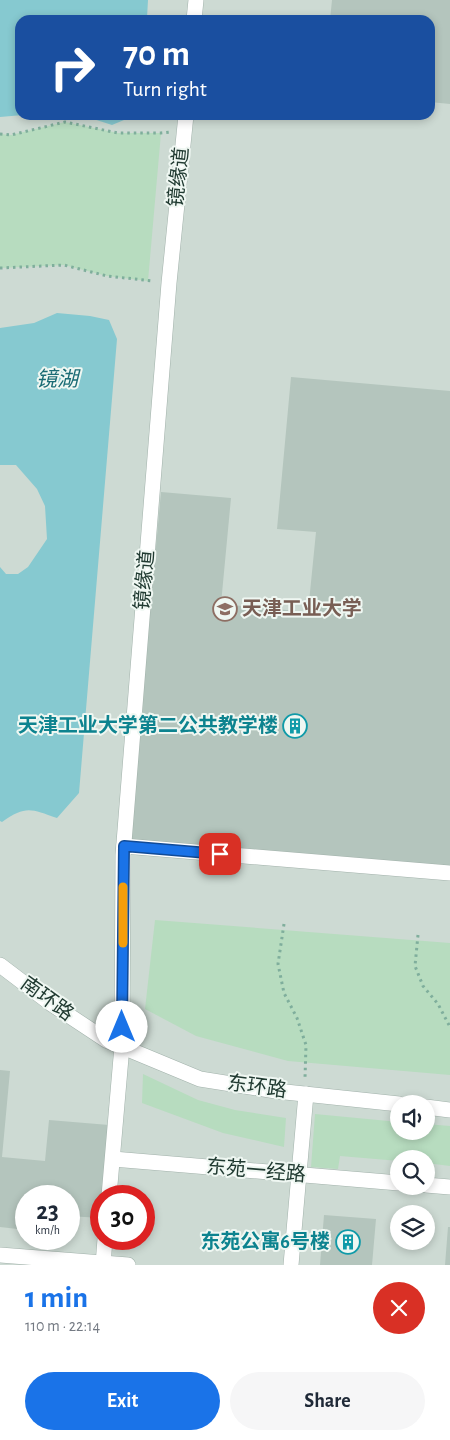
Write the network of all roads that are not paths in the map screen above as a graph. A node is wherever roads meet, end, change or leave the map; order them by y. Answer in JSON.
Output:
{"nodes":[{"id":1,"x":196,"y":0,"type":"edge"},
{"id":2,"x":194,"y":15,"type":"edge"},
{"id":3,"x":185,"y":122,"type":"edge"},
{"id":4,"x":124,"y":846,"type":"junction"},
{"id":5,"x":450,"y":873,"type":"edge"},
{"id":6,"x":0,"y":965,"type":"edge"},
{"id":7,"x":122,"y":1046,"type":"junction"},
{"id":8,"x":306,"y":1094,"type":"junction"},
{"id":9,"x":390,"y":1103,"type":"edge"},
{"id":10,"x":435,"y":1108,"type":"edge"},
{"id":11,"x":450,"y":1110,"type":"edge"},
{"id":12,"x":113,"y":1159,"type":"junction"},
{"id":13,"x":299,"y":1174,"type":"junction"},
{"id":14,"x":390,"y":1182,"type":"edge"},
{"id":15,"x":110,"y":1185,"type":"edge"},
{"id":16,"x":435,"y":1186,"type":"edge"},
{"id":17,"x":450,"y":1187,"type":"edge"},
{"id":18,"x":104,"y":1250,"type":"edge"},
{"id":19,"x":0,"y":1254,"type":"edge"},
{"id":20,"x":103,"y":1264,"type":"edge"},
{"id":21,"x":128,"y":1265,"type":"edge"},
{"id":22,"x":291,"y":1265,"type":"edge"}],
"edges":[{"from":1,"to":2,"type":"street"},
{"from":3,"to":4,"type":"street","name":"镜缘道"},
{"from":4,"to":5,"type":"street"},
{"from":4,"to":7,"type":"street","name":"镜缘道"},
{"from":6,"to":7,"type":"street","name":"南环路"},
{"from":7,"to":8,"type":"street","name":"东环路"},
{"from":7,"to":12,"type":"street","name":"镜缘道"},
{"from":8,"to":9,"type":"street","name":"东环路"},
{"from":8,"to":13,"type":"street"},
{"from":10,"to":11,"type":"street"},
{"from":12,"to":13,"type":"street","name":"东苑一经路"},
{"from":12,"to":15,"type":"street","name":"镜缘道"},
{"from":13,"to":14,"type":"street","name":"东苑一经路"},
{"from":13,"to":22,"type":"street"},
{"from":16,"to":17,"type":"street"},
{"from":18,"to":20,"type":"street"},
{"from":19,"to":20,"type":"street"},
{"from":20,"to":21,"type":"street"}]}
